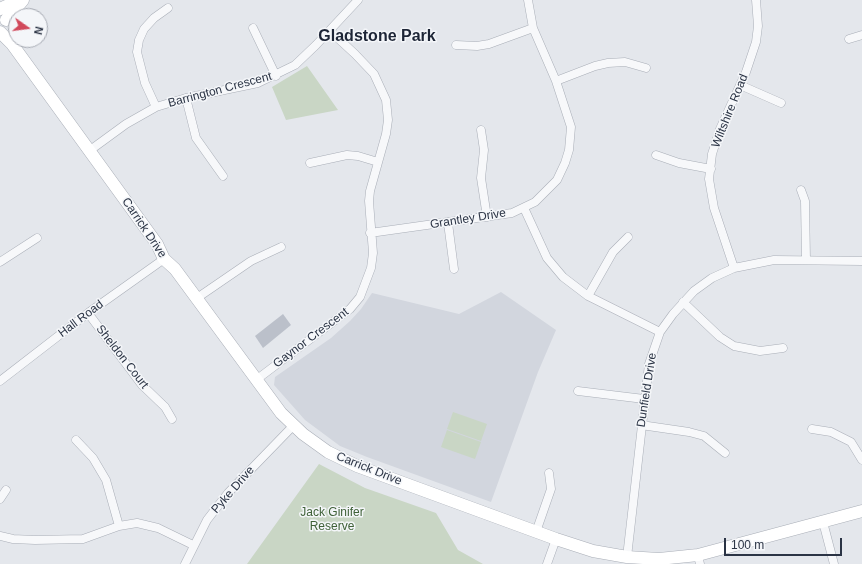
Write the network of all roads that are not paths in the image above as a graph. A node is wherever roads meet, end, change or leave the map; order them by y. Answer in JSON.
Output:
{"nodes":[{"id":1,"x":19,"y":0,"type":"edge"},
{"id":2,"x":22,"y":0,"type":"edge"},
{"id":3,"x":358,"y":0,"type":"edge"},
{"id":4,"x":528,"y":0,"type":"edge"},
{"id":5,"x":756,"y":0,"type":"edge"},
{"id":6,"x":168,"y":8,"type":"dead end"},
{"id":7,"x":2,"y":20,"type":"edge"},
{"id":8,"x":253,"y":28,"type":"dead end"},
{"id":9,"x":533,"y":28,"type":"junction"},
{"id":10,"x":330,"y":31,"type":"junction"},
{"id":11,"x":862,"y":35,"type":"edge"},
{"id":12,"x":849,"y":39,"type":"dead end"},
{"id":13,"x":456,"y":45,"type":"dead end"},
{"id":14,"x":646,"y":68,"type":"dead end"},
{"id":15,"x":276,"y":76,"type":"junction"},
{"id":16,"x":556,"y":81,"type":"junction"},
{"id":17,"x":740,"y":85,"type":"junction"},
{"id":18,"x":186,"y":98,"type":"junction"},
{"id":19,"x":781,"y":103,"type":"dead end"},
{"id":20,"x":156,"y":107,"type":"junction"},
{"id":21,"x":481,"y":130,"type":"dead end"},
{"id":22,"x":89,"y":151,"type":"junction"},
{"id":23,"x":656,"y":155,"type":"dead end"},
{"id":24,"x":378,"y":162,"type":"junction"},
{"id":25,"x":310,"y":163,"type":"dead end"},
{"id":26,"x":710,"y":169,"type":"junction"},
{"id":27,"x":223,"y":176,"type":"dead end"},
{"id":28,"x":801,"y":190,"type":"dead end"},
{"id":29,"x":524,"y":208,"type":"junction"},
{"id":30,"x":487,"y":217,"type":"junction"},
{"id":31,"x":448,"y":223,"type":"junction"},
{"id":32,"x":370,"y":233,"type":"junction"},
{"id":33,"x":628,"y":237,"type":"dead end"},
{"id":34,"x":37,"y":238,"type":"dead end"},
{"id":35,"x":281,"y":247,"type":"dead end"},
{"id":36,"x":164,"y":259,"type":"junction"},
{"id":37,"x":806,"y":260,"type":"junction"},
{"id":38,"x":862,"y":261,"type":"edge"},
{"id":39,"x":0,"y":262,"type":"edge"},
{"id":40,"x":734,"y":268,"type":"junction"},
{"id":41,"x":454,"y":269,"type":"dead end"},
{"id":42,"x":588,"y":296,"type":"junction"},
{"id":43,"x":196,"y":298,"type":"junction"},
{"id":44,"x":683,"y":302,"type":"junction"},
{"id":45,"x":88,"y":313,"type":"junction"},
{"id":46,"x":660,"y":332,"type":"junction"},
{"id":47,"x":784,"y":348,"type":"dead end"},
{"id":48,"x":0,"y":380,"type":"edge"},
{"id":49,"x":256,"y":380,"type":"junction"},
{"id":50,"x":578,"y":391,"type":"dead end"},
{"id":51,"x":644,"y":399,"type":"junction"},
{"id":52,"x":172,"y":419,"type":"dead end"},
{"id":53,"x":641,"y":425,"type":"junction"},
{"id":54,"x":293,"y":426,"type":"junction"},
{"id":55,"x":812,"y":429,"type":"dead end"},
{"id":56,"x":76,"y":440,"type":"dead end"},
{"id":57,"x":725,"y":453,"type":"dead end"},
{"id":58,"x":862,"y":460,"type":"edge"},
{"id":59,"x":549,"y":474,"type":"dead end"},
{"id":60,"x":6,"y":490,"type":"dead end"},
{"id":61,"x":0,"y":499,"type":"edge"},
{"id":62,"x":862,"y":511,"type":"edge"},
{"id":63,"x":823,"y":522,"type":"junction"},
{"id":64,"x":119,"y":526,"type":"junction"},
{"id":65,"x":536,"y":532,"type":"junction"},
{"id":66,"x":0,"y":536,"type":"edge"},
{"id":67,"x":556,"y":539,"type":"junction"},
{"id":68,"x":193,"y":545,"type":"junction"},
{"id":69,"x":627,"y":557,"type":"junction"},
{"id":70,"x":699,"y":560,"type":"edge"},
{"id":71,"x":185,"y":564,"type":"edge"},
{"id":72,"x":547,"y":564,"type":"edge"},
{"id":73,"x":834,"y":564,"type":"edge"}],
"edges":[{"from":1,"to":7,"type":"street"},
{"from":2,"to":7,"type":"street"},
{"from":3,"to":10,"type":"street","name":"Barrington Crescent"},
{"from":4,"to":9,"type":"street","name":"Grantley Drive"},
{"from":5,"to":17,"type":"street","name":"Wiltshire Road"},
{"from":6,"to":20,"type":"street"},
{"from":7,"to":22,"type":"street","name":"Carrick Drive"},
{"from":8,"to":15,"type":"street"},
{"from":9,"to":13,"type":"street"},
{"from":9,"to":16,"type":"street","name":"Grantley Drive"},
{"from":10,"to":15,"type":"street","name":"Barrington Crescent"},
{"from":10,"to":24,"type":"street","name":"Gaynor Crescent"},
{"from":11,"to":12,"type":"street"},
{"from":14,"to":16,"type":"street"},
{"from":15,"to":18,"type":"street","name":"Barrington Crescent"},
{"from":16,"to":29,"type":"street","name":"Grantley Drive"},
{"from":17,"to":19,"type":"street"},
{"from":17,"to":26,"type":"street","name":"Wiltshire Road"},
{"from":18,"to":20,"type":"street","name":"Barrington Crescent"},
{"from":18,"to":27,"type":"street"},
{"from":20,"to":22,"type":"street","name":"Barrington Crescent"},
{"from":21,"to":30,"type":"street"},
{"from":22,"to":36,"type":"street","name":"Carrick Drive"},
{"from":23,"to":26,"type":"street"},
{"from":24,"to":25,"type":"street"},
{"from":24,"to":32,"type":"street","name":"Gaynor Crescent"},
{"from":26,"to":40,"type":"street","name":"Wiltshire Road"},
{"from":28,"to":37,"type":"street"},
{"from":29,"to":30,"type":"street","name":"Grantley Drive"},
{"from":29,"to":42,"type":"street"},
{"from":30,"to":31,"type":"street","name":"Grantley Drive"},
{"from":31,"to":32,"type":"street","name":"Grantley Drive"},
{"from":31,"to":41,"type":"street"},
{"from":32,"to":49,"type":"street","name":"Gaynor Crescent"},
{"from":33,"to":42,"type":"street"},
{"from":34,"to":39,"type":"street"},
{"from":35,"to":43,"type":"street"},
{"from":36,"to":43,"type":"street","name":"Carrick Drive"},
{"from":36,"to":45,"type":"street","name":"Hall Road"},
{"from":37,"to":38,"type":"street","name":"Dunfield Drive"},
{"from":37,"to":40,"type":"street","name":"Dunfield Drive"},
{"from":40,"to":44,"type":"street","name":"Dunfield Drive"},
{"from":42,"to":46,"type":"street"},
{"from":43,"to":49,"type":"street","name":"Carrick Drive"},
{"from":44,"to":46,"type":"street","name":"Dunfield Drive"},
{"from":44,"to":47,"type":"street"},
{"from":45,"to":48,"type":"street","name":"Hall Road"},
{"from":45,"to":52,"type":"street","name":"Sheldon Court"},
{"from":46,"to":51,"type":"street","name":"Dunfield Drive"},
{"from":49,"to":54,"type":"street","name":"Carrick Drive"},
{"from":50,"to":51,"type":"street"},
{"from":51,"to":53,"type":"street","name":"Dunfield Drive"},
{"from":53,"to":57,"type":"street"},
{"from":53,"to":69,"type":"street","name":"Dunfield Drive"},
{"from":54,"to":65,"type":"street","name":"Carrick Drive"},
{"from":54,"to":68,"type":"street","name":"Pyke Drive"},
{"from":55,"to":58,"type":"street"},
{"from":56,"to":64,"type":"street"},
{"from":59,"to":65,"type":"street"},
{"from":60,"to":61,"type":"street"},
{"from":62,"to":63,"type":"street","name":"Carrick Drive"},
{"from":63,"to":70,"type":"street","name":"Carrick Drive"},
{"from":63,"to":73,"type":"street"},
{"from":64,"to":66,"type":"street"},
{"from":64,"to":68,"type":"street"},
{"from":65,"to":67,"type":"street","name":"Carrick Drive"},
{"from":67,"to":69,"type":"street","name":"Carrick Drive"},
{"from":67,"to":72,"type":"street"},
{"from":68,"to":71,"type":"street","name":"Pyke Drive"},
{"from":69,"to":70,"type":"street","name":"Carrick Drive"}]}
